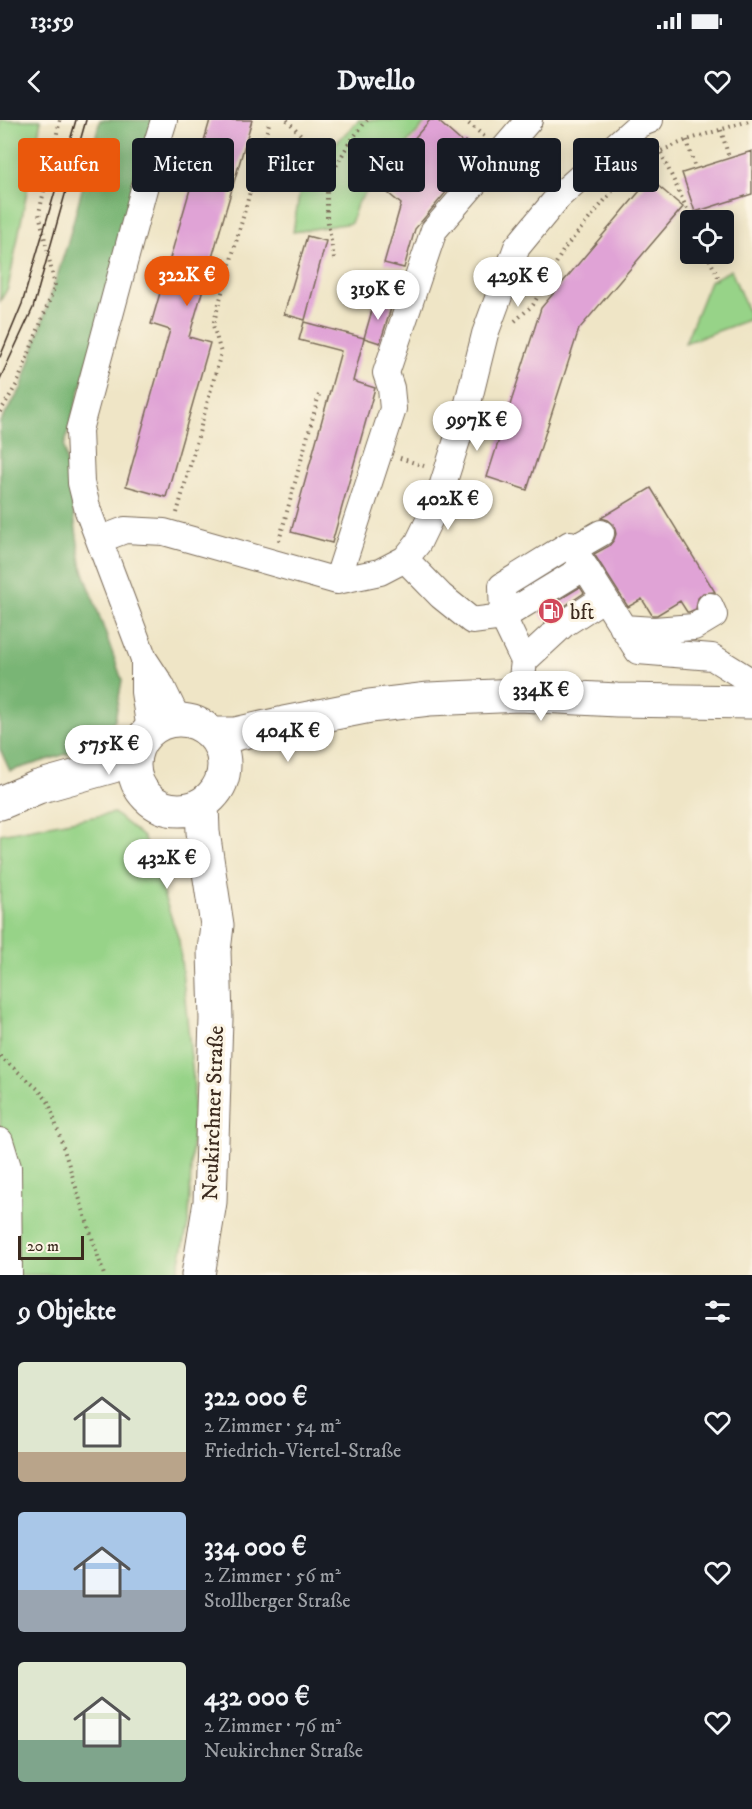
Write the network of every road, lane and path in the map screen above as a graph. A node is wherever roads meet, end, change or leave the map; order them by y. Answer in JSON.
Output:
{"nodes":[{"id":1,"x":60,"y":120,"type":"edge"},
{"id":2,"x":164,"y":120,"type":"edge"},
{"id":3,"x":270,"y":120,"type":"edge"},
{"id":4,"x":287,"y":120,"type":"edge"},
{"id":5,"x":367,"y":120,"type":"edge"},
{"id":6,"x":529,"y":120,"type":"edge"},
{"id":7,"x":648,"y":121,"type":"edge"},
{"id":8,"x":751,"y":122,"type":"edge"},
{"id":9,"x":721,"y":130,"type":"junction"},
{"id":10,"x":304,"y":138,"type":"edge"},
{"id":11,"x":687,"y":140,"type":"junction"},
{"id":12,"x":661,"y":152,"type":"junction"},
{"id":13,"x":729,"y":158,"type":"dead end"},
{"id":14,"x":336,"y":167,"type":"edge"},
{"id":15,"x":696,"y":169,"type":"dead end"},
{"id":16,"x":326,"y":192,"type":"edge"},
{"id":17,"x":687,"y":210,"type":"edge"},
{"id":18,"x":334,"y":260,"type":"dead end"},
{"id":19,"x":712,"y":264,"type":"edge"},
{"id":20,"x":718,"y":277,"type":"dead end"},
{"id":21,"x":480,"y":351,"type":"junction"},
{"id":22,"x":320,"y":391,"type":"dead end"},
{"id":23,"x":0,"y":412,"type":"edge"},
{"id":24,"x":409,"y":461,"type":"dead end"},
{"id":25,"x":421,"y":465,"type":"dead end"},
{"id":26,"x":177,"y":513,"type":"dead end"},
{"id":27,"x":601,"y":533,"type":"dead end"},
{"id":28,"x":99,"y":540,"type":"junction"},
{"id":29,"x":405,"y":558,"type":"junction"},
{"id":30,"x":579,"y":558,"type":"junction"},
{"id":31,"x":273,"y":563,"type":"junction"},
{"id":32,"x":337,"y":581,"type":"junction"},
{"id":33,"x":604,"y":598,"type":"junction"},
{"id":34,"x":710,"y":606,"type":"dead end"},
{"id":35,"x":503,"y":617,"type":"junction"},
{"id":36,"x":623,"y":627,"type":"junction"},
{"id":37,"x":524,"y":661,"type":"junction"},
{"id":38,"x":752,"y":682,"type":"edge"},
{"id":39,"x":520,"y":695,"type":"junction"},
{"id":40,"x":752,"y":702,"type":"edge"},
{"id":41,"x":327,"y":715,"type":"junction"},
{"id":42,"x":212,"y":734,"type":"junction"},
{"id":43,"x":154,"y":735,"type":"junction"},
{"id":44,"x":223,"y":775,"type":"junction"},
{"id":45,"x":152,"y":798,"type":"junction"},
{"id":46,"x":0,"y":804,"type":"edge"},
{"id":47,"x":202,"y":804,"type":"junction"},
{"id":48,"x":214,"y":951,"type":"junction"},
{"id":49,"x":0,"y":1056,"type":"edge"},
{"id":50,"x":0,"y":1141,"type":"edge"},
{"id":51,"x":9,"y":1275,"type":"edge"},
{"id":52,"x":104,"y":1275,"type":"edge"},
{"id":53,"x":198,"y":1275,"type":"edge"}],
"edges":[{"from":1,"to":23,"type":"path"},
{"from":2,"to":28,"type":"street"},
{"from":3,"to":26,"type":"path"},
{"from":4,"to":10,"type":"path"},
{"from":5,"to":14,"type":"path"},
{"from":6,"to":32,"type":"street"},
{"from":7,"to":12,"type":"path"},
{"from":7,"to":21,"type":"street"},
{"from":8,"to":9,"type":"path"},
{"from":9,"to":11,"type":"path"},
{"from":9,"to":13,"type":"path"},
{"from":11,"to":12,"type":"path"},
{"from":11,"to":15,"type":"path"},
{"from":12,"to":17,"type":"path"},
{"from":12,"to":21,"type":"path"},
{"from":16,"to":18,"type":"path"},
{"from":19,"to":20,"type":"path"},
{"from":21,"to":29,"type":"street"},
{"from":22,"to":31,"type":"path"},
{"from":24,"to":25,"type":"path"},
{"from":27,"to":30,"type":"street"},
{"from":28,"to":31,"type":"street"},
{"from":28,"to":43,"type":"street"},
{"from":29,"to":32,"type":"street"},
{"from":29,"to":35,"type":"street"},
{"from":30,"to":33,"type":"street"},
{"from":30,"to":35,"type":"street"},
{"from":31,"to":32,"type":"street"},
{"from":33,"to":36,"type":"street"},
{"from":33,"to":37,"type":"street"},
{"from":34,"to":36,"type":"street"},
{"from":35,"to":37,"type":"street"},
{"from":36,"to":38,"type":"street"},
{"from":37,"to":39,"type":"street"},
{"from":39,"to":40,"type":"main road"},
{"from":39,"to":41,"type":"main road"},
{"from":41,"to":42,"type":"main road"},
{"from":41,"to":44,"type":"main road"},
{"from":42,"to":43,"type":"main road"},
{"from":42,"to":44,"type":"main road"},
{"from":43,"to":45,"type":"main road"},
{"from":43,"to":46,"type":"main road"},
{"from":44,"to":47,"type":"main road"},
{"from":45,"to":46,"type":"main road"},
{"from":45,"to":47,"type":"main road"},
{"from":45,"to":48,"type":"main road","name":"Neukirchner Straße"},
{"from":47,"to":48,"type":"main road","name":"Neukirchner Straße"},
{"from":48,"to":53,"type":"main road","name":"Neukirchner Straße"},
{"from":49,"to":52,"type":"path"},
{"from":50,"to":51,"type":"street"}]}
